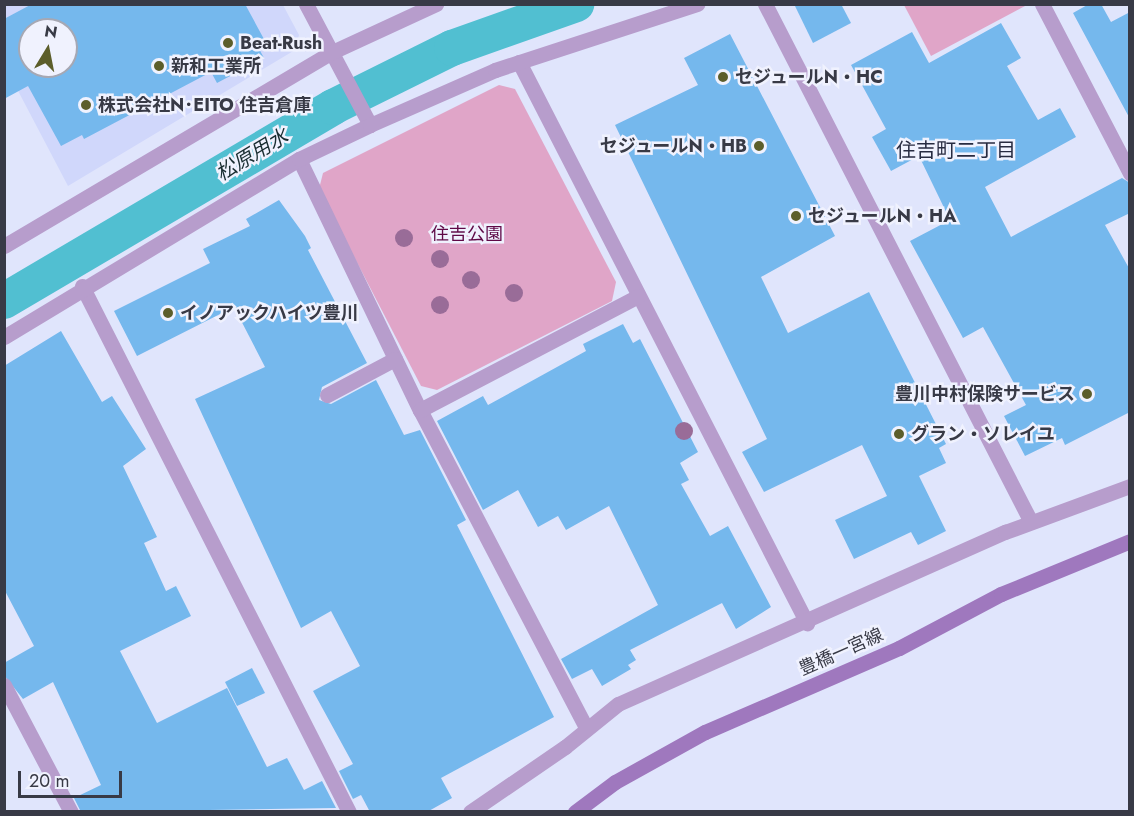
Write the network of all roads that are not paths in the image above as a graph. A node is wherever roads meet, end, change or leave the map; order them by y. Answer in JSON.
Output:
{"nodes":[{"id":1,"x":306,"y":4,"type":"edge"},
{"id":2,"x":436,"y":4,"type":"edge"},
{"id":3,"x":697,"y":4,"type":"edge"},
{"id":4,"x":765,"y":4,"type":"edge"},
{"id":5,"x":1042,"y":4,"type":"edge"},
{"id":6,"x":334,"y":59,"type":"junction"},
{"id":7,"x":519,"y":62,"type":"junction"},
{"id":8,"x":366,"y":119,"type":"junction"},
{"id":9,"x":299,"y":159,"type":"junction"},
{"id":10,"x":1130,"y":173,"type":"edge"},
{"id":11,"x":4,"y":246,"type":"edge"},
{"id":12,"x":82,"y":286,"type":"junction"},
{"id":13,"x":638,"y":296,"type":"junction"},
{"id":14,"x":4,"y":337,"type":"edge"},
{"id":15,"x":395,"y":359,"type":"junction"},
{"id":16,"x":327,"y":395,"type":"dead end"},
{"id":17,"x":420,"y":410,"type":"junction"},
{"id":18,"x":1130,"y":486,"type":"edge"},
{"id":19,"x":1031,"y":522,"type":"junction"},
{"id":20,"x":1130,"y":541,"type":"edge"},
{"id":21,"x":807,"y":623,"type":"junction"},
{"id":22,"x":4,"y":685,"type":"edge"},
{"id":23,"x":586,"y":728,"type":"junction"},
{"id":24,"x":70,"y":812,"type":"edge"},
{"id":25,"x":349,"y":812,"type":"edge"},
{"id":26,"x":470,"y":812,"type":"edge"},
{"id":27,"x":576,"y":812,"type":"edge"}],
"edges":[{"from":1,"to":6,"type":"street"},
{"from":2,"to":6,"type":"street"},
{"from":3,"to":7,"type":"street"},
{"from":4,"to":19,"type":"street"},
{"from":5,"to":10,"type":"street"},
{"from":6,"to":8,"type":"street"},
{"from":6,"to":11,"type":"street"},
{"from":7,"to":8,"type":"street"},
{"from":7,"to":13,"type":"street"},
{"from":8,"to":9,"type":"street"},
{"from":9,"to":12,"type":"street"},
{"from":9,"to":15,"type":"street"},
{"from":12,"to":14,"type":"street"},
{"from":12,"to":25,"type":"street"},
{"from":13,"to":17,"type":"street"},
{"from":13,"to":21,"type":"street"},
{"from":15,"to":16,"type":"street"},
{"from":15,"to":17,"type":"street"},
{"from":17,"to":23,"type":"street"},
{"from":18,"to":19,"type":"street"},
{"from":19,"to":21,"type":"street"},
{"from":20,"to":27,"type":"main road","name":"豊橋一宮線"},
{"from":21,"to":23,"type":"street"},
{"from":22,"to":24,"type":"street"},
{"from":23,"to":26,"type":"street"}]}
